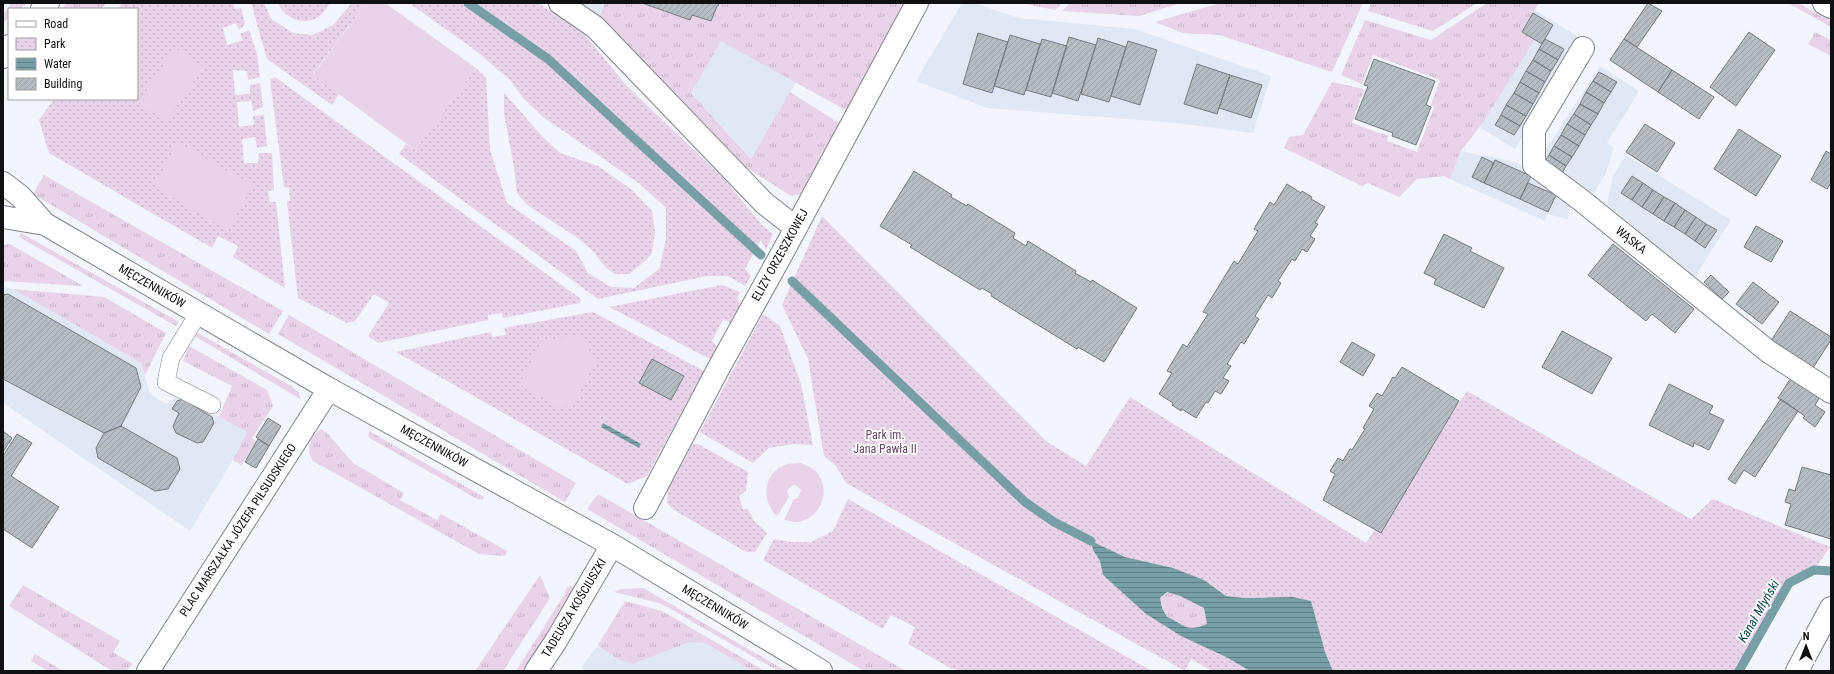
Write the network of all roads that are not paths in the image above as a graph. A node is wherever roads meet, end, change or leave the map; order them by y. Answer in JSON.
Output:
{"nodes":[{"id":1,"x":560,"y":3,"type":"edge"},
{"id":2,"x":917,"y":3,"type":"edge"},
{"id":3,"x":1824,"y":3,"type":"edge"},
{"id":4,"x":1831,"y":7,"type":"edge"},
{"id":5,"x":8,"y":48,"type":"edge"},
{"id":6,"x":1583,"y":48,"type":"dead end"},
{"id":7,"x":3,"y":57,"type":"edge"},
{"id":8,"x":3,"y":183,"type":"edge"},
{"id":9,"x":3,"y":217,"type":"edge"},
{"id":10,"x":45,"y":224,"type":"junction"},
{"id":11,"x":796,"y":228,"type":"junction"},
{"id":12,"x":198,"y":314,"type":"junction"},
{"id":13,"x":329,"y":389,"type":"junction"},
{"id":14,"x":1831,"y":392,"type":"edge"},
{"id":15,"x":212,"y":405,"type":"dead end"},
{"id":16,"x":645,"y":508,"type":"dead end"},
{"id":17,"x":612,"y":545,"type":"junction"},
{"id":18,"x":1831,"y":608,"type":"edge"},
{"id":19,"x":148,"y":671,"type":"edge"},
{"id":20,"x":536,"y":671,"type":"edge"},
{"id":21,"x":821,"y":671,"type":"edge"},
{"id":22,"x":1797,"y":671,"type":"edge"}],
"edges":[{"from":1,"to":11,"type":"street"},
{"from":2,"to":11,"type":"street","name":"ELIZY ORZESZKOWEJ"},
{"from":3,"to":4,"type":"street"},
{"from":5,"to":7,"type":"street"},
{"from":6,"to":14,"type":"street","name":"WĄSKA"},
{"from":8,"to":10,"type":"street","name":"MĘCZENNIKÓW"},
{"from":9,"to":10,"type":"street","name":"MĘCZENNIKÓW"},
{"from":10,"to":12,"type":"street","name":"MĘCZENNIKÓW"},
{"from":11,"to":16,"type":"street","name":"ELIZY ORZESZKOWEJ"},
{"from":12,"to":13,"type":"street","name":"MĘCZENNIKÓW"},
{"from":12,"to":15,"type":"lane"},
{"from":13,"to":17,"type":"street","name":"MĘCZENNIKÓW"},
{"from":13,"to":19,"type":"street","name":"PLAC MARSZAŁKA JÓZEFA PIŁSUDSKIEGO"},
{"from":17,"to":20,"type":"street","name":"TADEUSZA KOŚCIUSZKI"},
{"from":17,"to":21,"type":"street","name":"MĘCZENNIKÓW"},
{"from":18,"to":22,"type":"street"}]}
